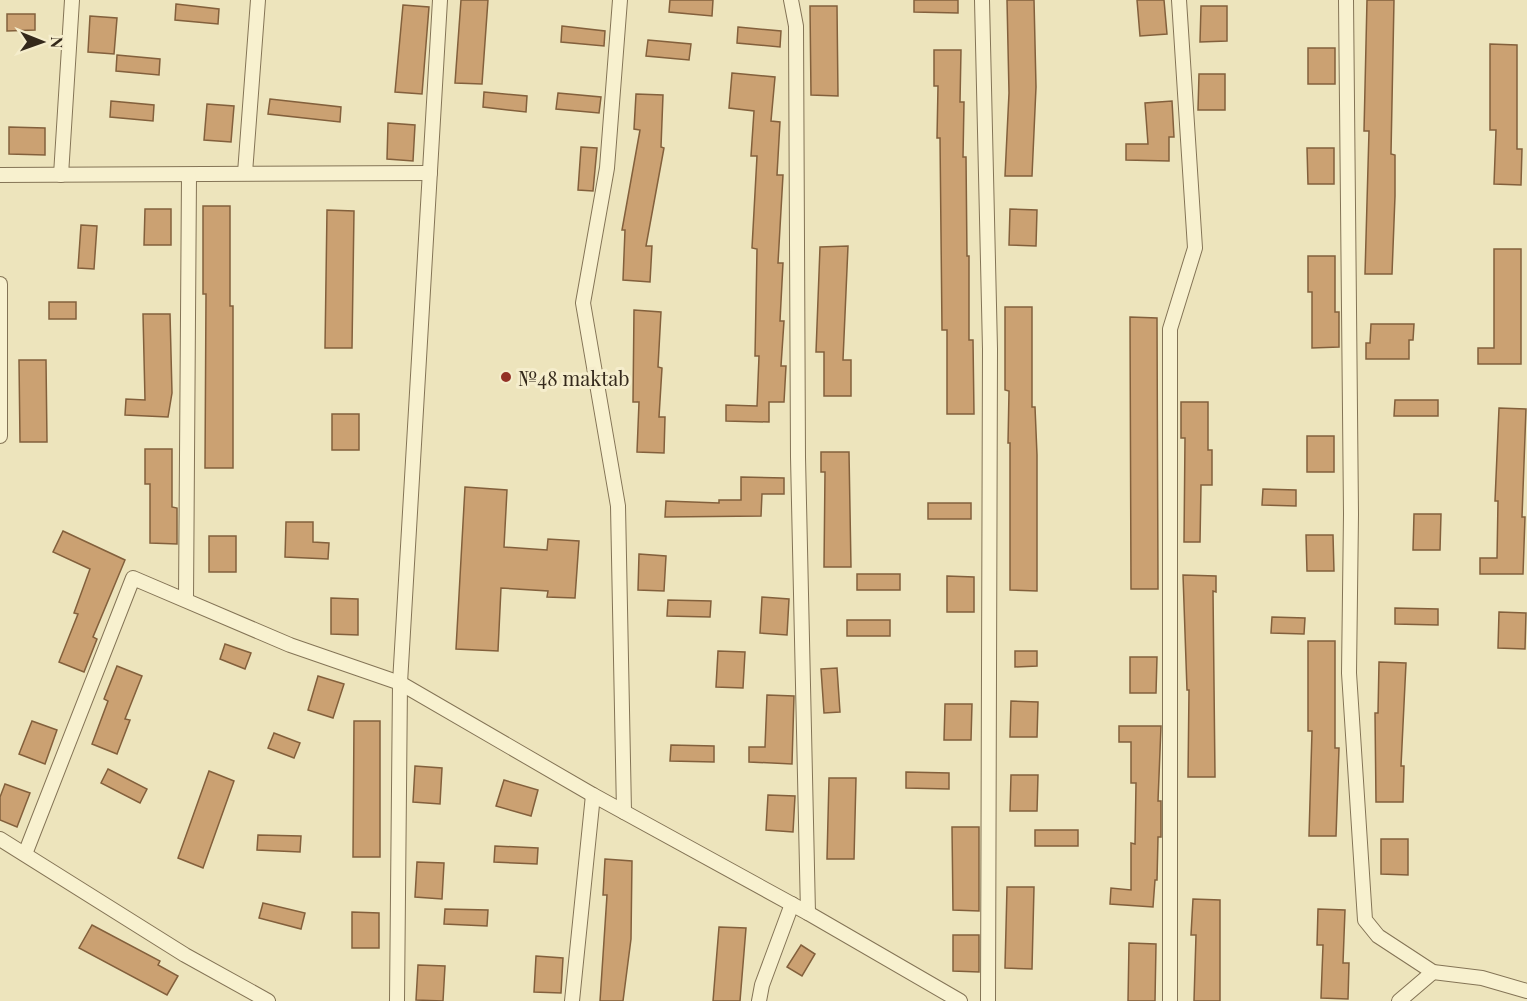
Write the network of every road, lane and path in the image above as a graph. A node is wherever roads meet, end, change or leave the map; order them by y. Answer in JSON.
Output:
{"nodes":[{"id":1,"x":72,"y":0,"type":"edge"},
{"id":2,"x":258,"y":0,"type":"edge"},
{"id":3,"x":440,"y":0,"type":"edge"},
{"id":4,"x":620,"y":0,"type":"edge"},
{"id":5,"x":791,"y":0,"type":"edge"},
{"id":6,"x":982,"y":0,"type":"edge"},
{"id":7,"x":1179,"y":0,"type":"edge"},
{"id":8,"x":1346,"y":0,"type":"edge"},
{"id":9,"x":245,"y":173,"type":"junction"},
{"id":10,"x":430,"y":173,"type":"junction"},
{"id":11,"x":0,"y":175,"type":"edge"},
{"id":12,"x":61,"y":175,"type":"junction"},
{"id":13,"x":189,"y":176,"type":"junction"},
{"id":14,"x":0,"y":284,"type":"edge"},
{"id":15,"x":0,"y":436,"type":"edge"},
{"id":16,"x":186,"y":599,"type":"junction"},
{"id":17,"x":400,"y":683,"type":"junction"},
{"id":18,"x":593,"y":795,"type":"junction"},
{"id":19,"x":624,"y":812,"type":"junction"},
{"id":20,"x":0,"y":839,"type":"edge"},
{"id":21,"x":25,"y":854,"type":"junction"},
{"id":22,"x":792,"y":904,"type":"junction"},
{"id":23,"x":808,"y":913,"type":"junction"},
{"id":24,"x":1433,"y":972,"type":"junction"},
{"id":25,"x":1527,"y":991,"type":"edge"},
{"id":26,"x":268,"y":1001,"type":"edge"},
{"id":27,"x":397,"y":1001,"type":"edge"},
{"id":28,"x":572,"y":1001,"type":"edge"},
{"id":29,"x":759,"y":1001,"type":"edge"},
{"id":30,"x":960,"y":1001,"type":"edge"},
{"id":31,"x":988,"y":1001,"type":"edge"},
{"id":32,"x":1170,"y":1001,"type":"edge"},
{"id":33,"x":1399,"y":1001,"type":"edge"}],
"edges":[{"from":1,"to":12,"type":"street"},
{"from":2,"to":9,"type":"street"},
{"from":3,"to":10,"type":"street"},
{"from":4,"to":19,"type":"street"},
{"from":5,"to":23,"type":"street"},
{"from":6,"to":31,"type":"street"},
{"from":7,"to":32,"type":"street"},
{"from":8,"to":24,"type":"street"},
{"from":9,"to":10,"type":"street"},
{"from":9,"to":13,"type":"street"},
{"from":10,"to":17,"type":"street"},
{"from":11,"to":12,"type":"street"},
{"from":12,"to":13,"type":"street"},
{"from":13,"to":16,"type":"street"},
{"from":14,"to":15,"type":"street"},
{"from":16,"to":17,"type":"street"},
{"from":16,"to":21,"type":"street"},
{"from":17,"to":18,"type":"street"},
{"from":17,"to":27,"type":"street"},
{"from":18,"to":19,"type":"street"},
{"from":18,"to":28,"type":"street"},
{"from":19,"to":22,"type":"street"},
{"from":20,"to":21,"type":"street"},
{"from":21,"to":26,"type":"street"},
{"from":22,"to":23,"type":"street"},
{"from":22,"to":29,"type":"street"},
{"from":23,"to":30,"type":"street"},
{"from":24,"to":25,"type":"street"},
{"from":24,"to":33,"type":"street"}]}
